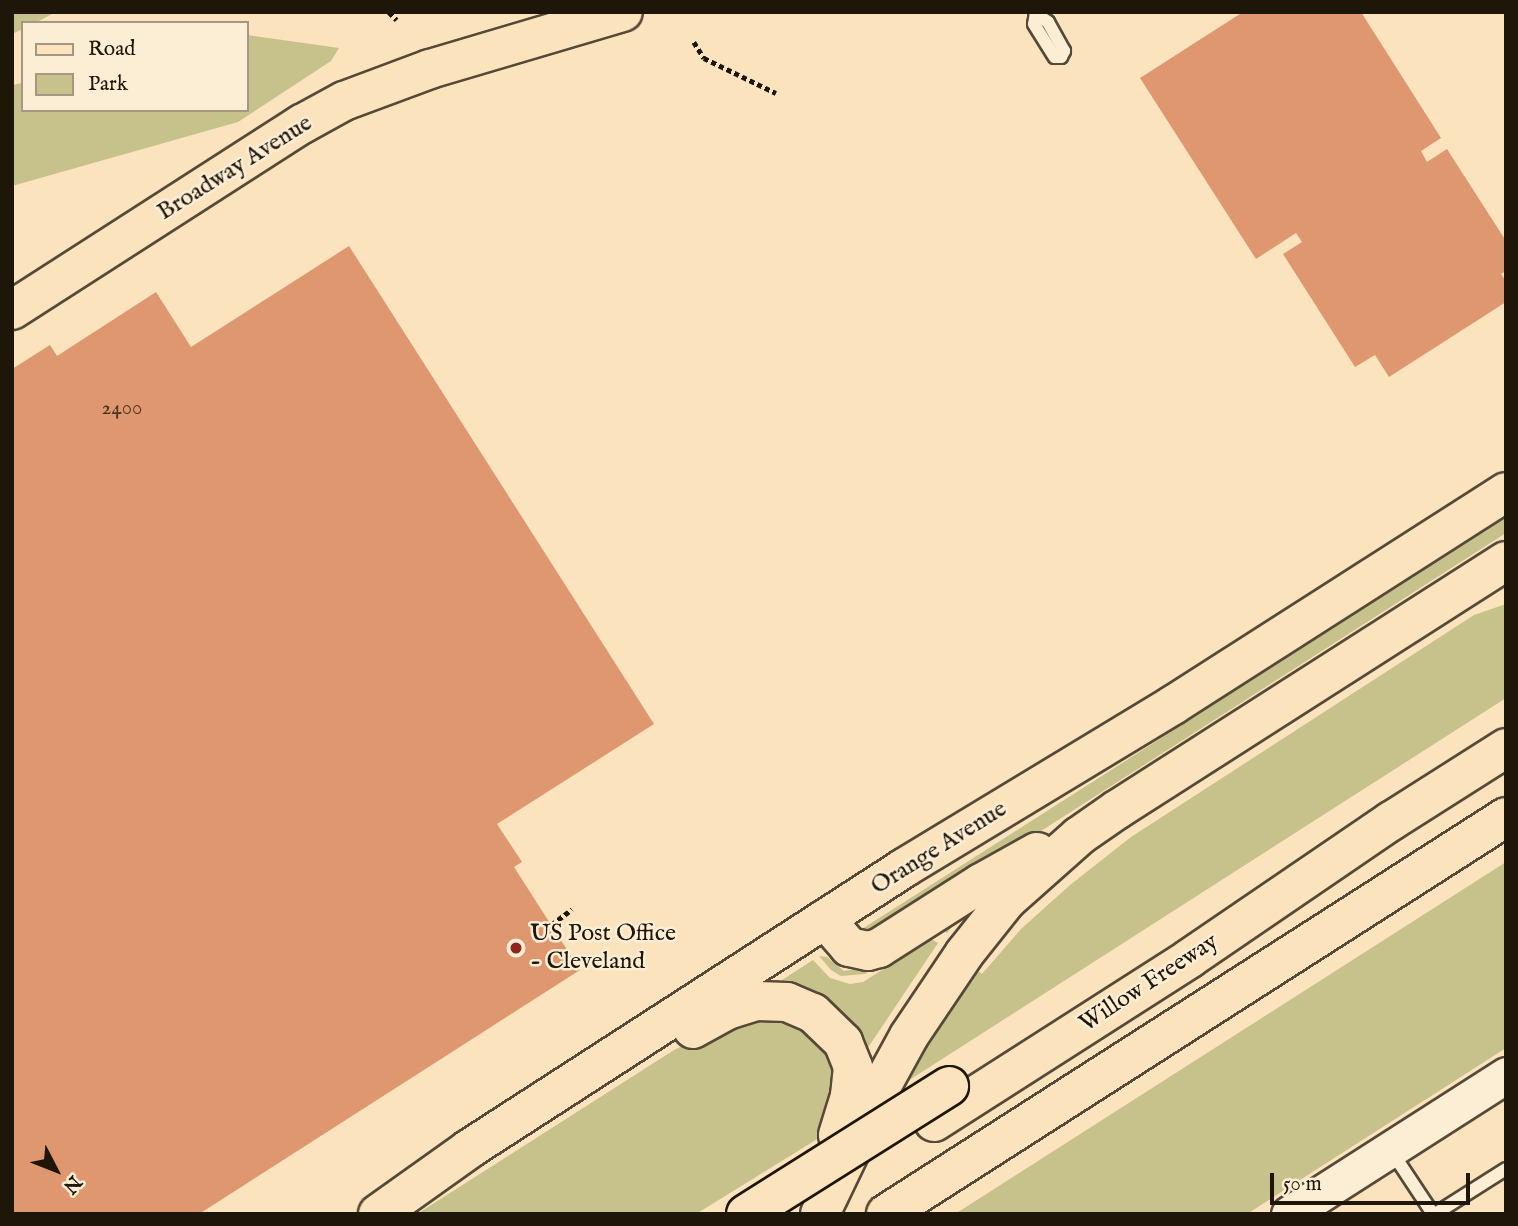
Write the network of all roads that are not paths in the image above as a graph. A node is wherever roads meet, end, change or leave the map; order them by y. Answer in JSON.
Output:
{"nodes":[{"id":1,"x":623,"y":12,"type":"edge"},
{"id":2,"x":12,"y":310,"type":"edge"},
{"id":3,"x":1506,"y":492,"type":"edge"},
{"id":4,"x":1506,"y":561,"type":"edge"},
{"id":5,"x":1490,"y":582,"type":"edge"},
{"id":6,"x":1506,"y":748,"type":"edge"},
{"id":7,"x":1118,"y":808,"type":"junction"},
{"id":8,"x":1506,"y":817,"type":"edge"},
{"id":9,"x":1391,"y":821,"type":"junction"},
{"id":10,"x":825,"y":919,"type":"junction"},
{"id":11,"x":1506,"y":1075,"type":"edge"},
{"id":12,"x":1390,"y":1149,"type":"junction"},
{"id":13,"x":1506,"y":1169,"type":"edge"},
{"id":14,"x":893,"y":1209,"type":"edge"},
{"id":15,"x":378,"y":1214,"type":"edge"},
{"id":16,"x":385,"y":1214,"type":"edge"},
{"id":17,"x":746,"y":1214,"type":"edge"},
{"id":18,"x":790,"y":1214,"type":"edge"},
{"id":19,"x":813,"y":1214,"type":"edge"},
{"id":20,"x":820,"y":1214,"type":"edge"},
{"id":21,"x":1289,"y":1214,"type":"edge"},
{"id":22,"x":1434,"y":1214,"type":"edge"}],
"edges":[{"from":1,"to":2,"type":"main road","name":"Broadway Avenue"},
{"from":3,"to":10,"type":"main road","name":"Orange Avenue"},
{"from":4,"to":5,"type":"main road"},
{"from":5,"to":7,"type":"main road"},
{"from":6,"to":9,"type":"main road","name":"Willow Freeway"},
{"from":7,"to":10,"type":"main road"},
{"from":7,"to":20,"type":"main road"},
{"from":8,"to":14,"type":"main road"},
{"from":9,"to":17,"type":"main road","bridge":true},
{"from":9,"to":18,"type":"main road","name":"Willow Freeway"},
{"from":10,"to":15,"type":"main road","name":"Orange Avenue"},
{"from":11,"to":12,"type":"street"},
{"from":12,"to":21,"type":"street"},
{"from":12,"to":22,"type":"lane"},
{"from":13,"to":22,"type":"lane"},
{"from":16,"to":19,"type":"main road"}]}
